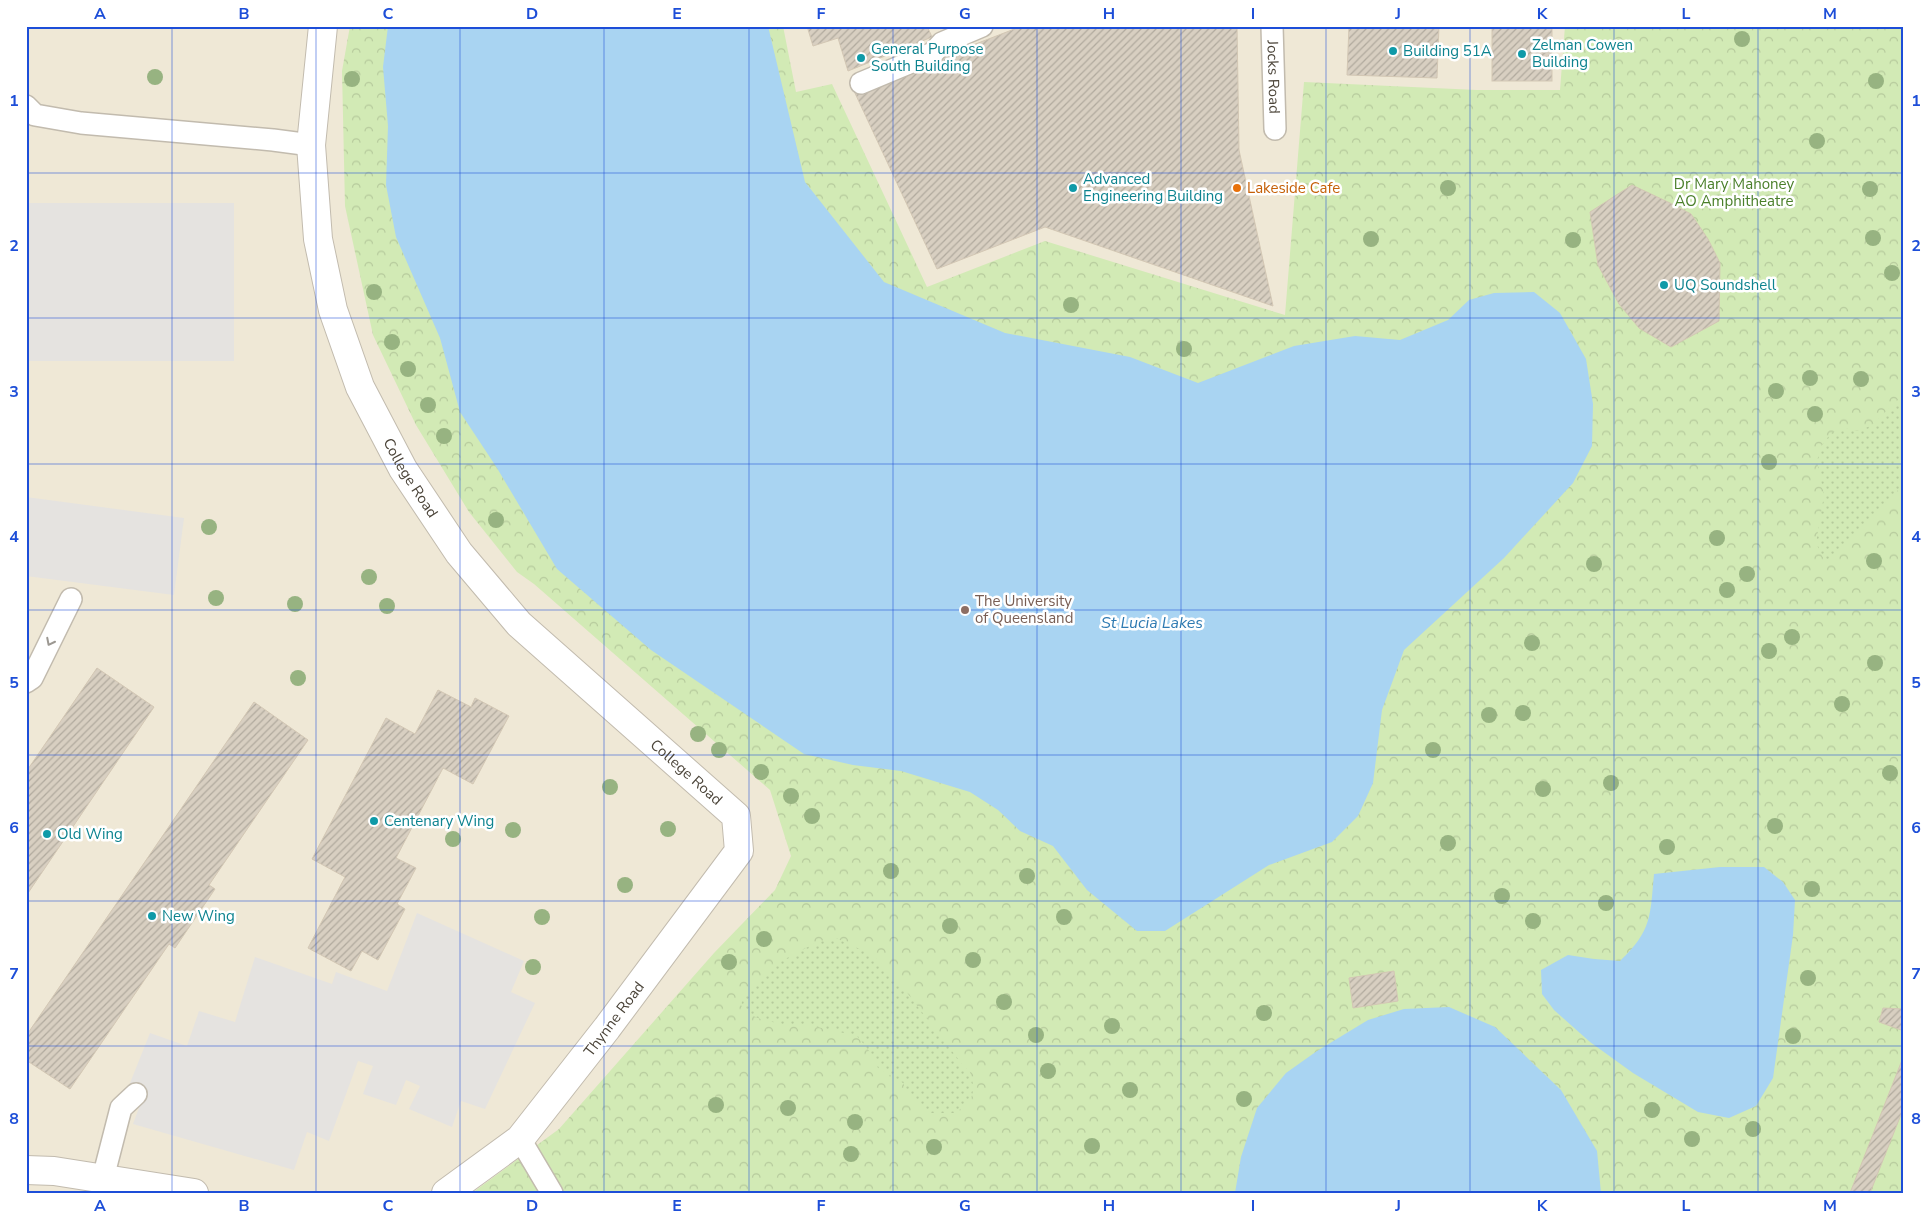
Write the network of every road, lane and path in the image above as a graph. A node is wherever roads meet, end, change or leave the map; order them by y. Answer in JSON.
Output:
{"nodes":[{"id":1,"x":323,"y":26,"type":"edge"},
{"id":2,"x":982,"y":26,"type":"edge"},
{"id":3,"x":1272,"y":26,"type":"edge"},
{"id":4,"x":861,"y":83,"type":"dead end"},
{"id":5,"x":29,"y":114,"type":"edge"},
{"id":6,"x":1275,"y":129,"type":"dead end"},
{"id":7,"x":311,"y":146,"type":"junction"},
{"id":8,"x":71,"y":599,"type":"dead end"},
{"id":9,"x":26,"y":682,"type":"edge"},
{"id":10,"x":736,"y":816,"type":"joint"},
{"id":11,"x":136,"y":1094,"type":"dead end"},
{"id":12,"x":520,"y":1139,"type":"junction"},
{"id":13,"x":26,"y":1170,"type":"edge"},
{"id":14,"x":103,"y":1178,"type":"junction"},
{"id":15,"x":194,"y":1193,"type":"edge"},
{"id":16,"x":446,"y":1193,"type":"edge"},
{"id":17,"x":552,"y":1193,"type":"edge"}],
"edges":[{"from":1,"to":7,"type":"street","name":"College Road"},
{"from":2,"to":4,"type":"lane"},
{"from":3,"to":6,"type":"lane","name":"Jocks Road"},
{"from":5,"to":7,"type":"lane"},
{"from":7,"to":10,"type":"street","name":"College Road"},
{"from":8,"to":9,"type":"lane","one_way":true},
{"from":10,"to":12,"type":"street","name":"Thynne Road"},
{"from":11,"to":14,"type":"lane"},
{"from":12,"to":16,"type":"street","name":"Thynne Road"},
{"from":12,"to":17,"type":"lane"},
{"from":13,"to":14,"type":"street"},
{"from":14,"to":15,"type":"street"}]}
